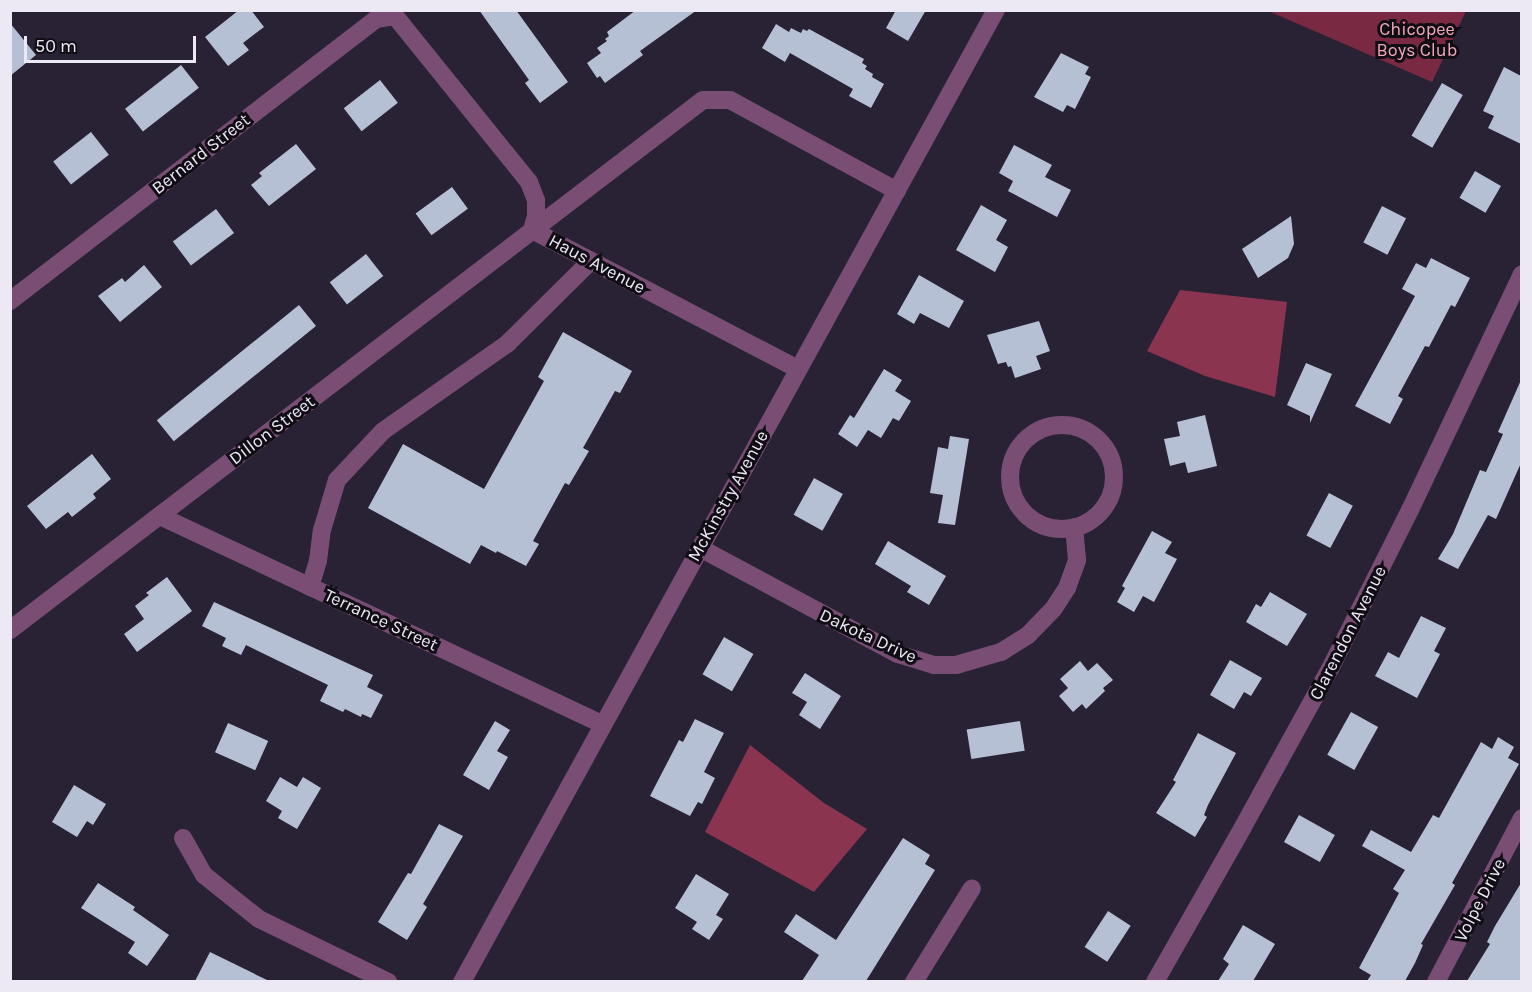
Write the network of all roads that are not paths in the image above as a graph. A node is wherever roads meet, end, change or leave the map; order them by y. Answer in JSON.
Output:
{"nodes":[{"id":1,"x":996,"y":10,"type":"edge"},
{"id":2,"x":395,"y":16,"type":"joint"},
{"id":3,"x":897,"y":191,"type":"junction"},
{"id":4,"x":532,"y":230,"type":"junction"},
{"id":5,"x":591,"y":261,"type":"junction"},
{"id":6,"x":1521,"y":274,"type":"edge"},
{"id":7,"x":10,"y":301,"type":"edge"},
{"id":8,"x":798,"y":369,"type":"junction"},
{"id":9,"x":160,"y":516,"type":"junction"},
{"id":10,"x":1074,"y":527,"type":"junction"},
{"id":11,"x":699,"y":548,"type":"junction"},
{"id":12,"x":310,"y":587,"type":"junction"},
{"id":13,"x":10,"y":630,"type":"edge"},
{"id":14,"x":602,"y":724,"type":"junction"},
{"id":15,"x":1521,"y":818,"type":"edge"},
{"id":16,"x":183,"y":838,"type":"dead end"},
{"id":17,"x":972,"y":888,"type":"dead end"},
{"id":18,"x":388,"y":981,"type":"edge"},
{"id":19,"x":462,"y":981,"type":"edge"},
{"id":20,"x":914,"y":981,"type":"edge"},
{"id":21,"x":1155,"y":981,"type":"edge"},
{"id":22,"x":1436,"y":981,"type":"edge"}],
"edges":[{"from":1,"to":3,"type":"street","name":"McKinstry Avenue"},
{"from":2,"to":4,"type":"street","name":"Haus Avenue"},
{"from":2,"to":7,"type":"street","name":"Bernard Street"},
{"from":3,"to":4,"type":"street","name":"Dillon Street"},
{"from":3,"to":8,"type":"street","name":"McKinstry Avenue"},
{"from":4,"to":5,"type":"street","name":"Haus Avenue"},
{"from":4,"to":9,"type":"street","name":"Dillon Street"},
{"from":5,"to":8,"type":"street","name":"Haus Avenue"},
{"from":5,"to":12,"type":"street"},
{"from":6,"to":21,"type":"street","name":"Clarendon Avenue"},
{"from":8,"to":11,"type":"street","name":"McKinstry Avenue"},
{"from":9,"to":12,"type":"street","name":"Terrance Street"},
{"from":9,"to":13,"type":"street","name":"Dillon Street"},
{"from":10,"to":10,"type":"street"},
{"from":10,"to":11,"type":"street","name":"Dakota Drive"},
{"from":11,"to":14,"type":"street","name":"McKinstry Avenue"},
{"from":12,"to":14,"type":"street","name":"Terrance Street"},
{"from":14,"to":19,"type":"street","name":"McKinstry Avenue"},
{"from":15,"to":22,"type":"street","name":"Volpe Drive"},
{"from":16,"to":18,"type":"street"},
{"from":17,"to":20,"type":"street"}]}
